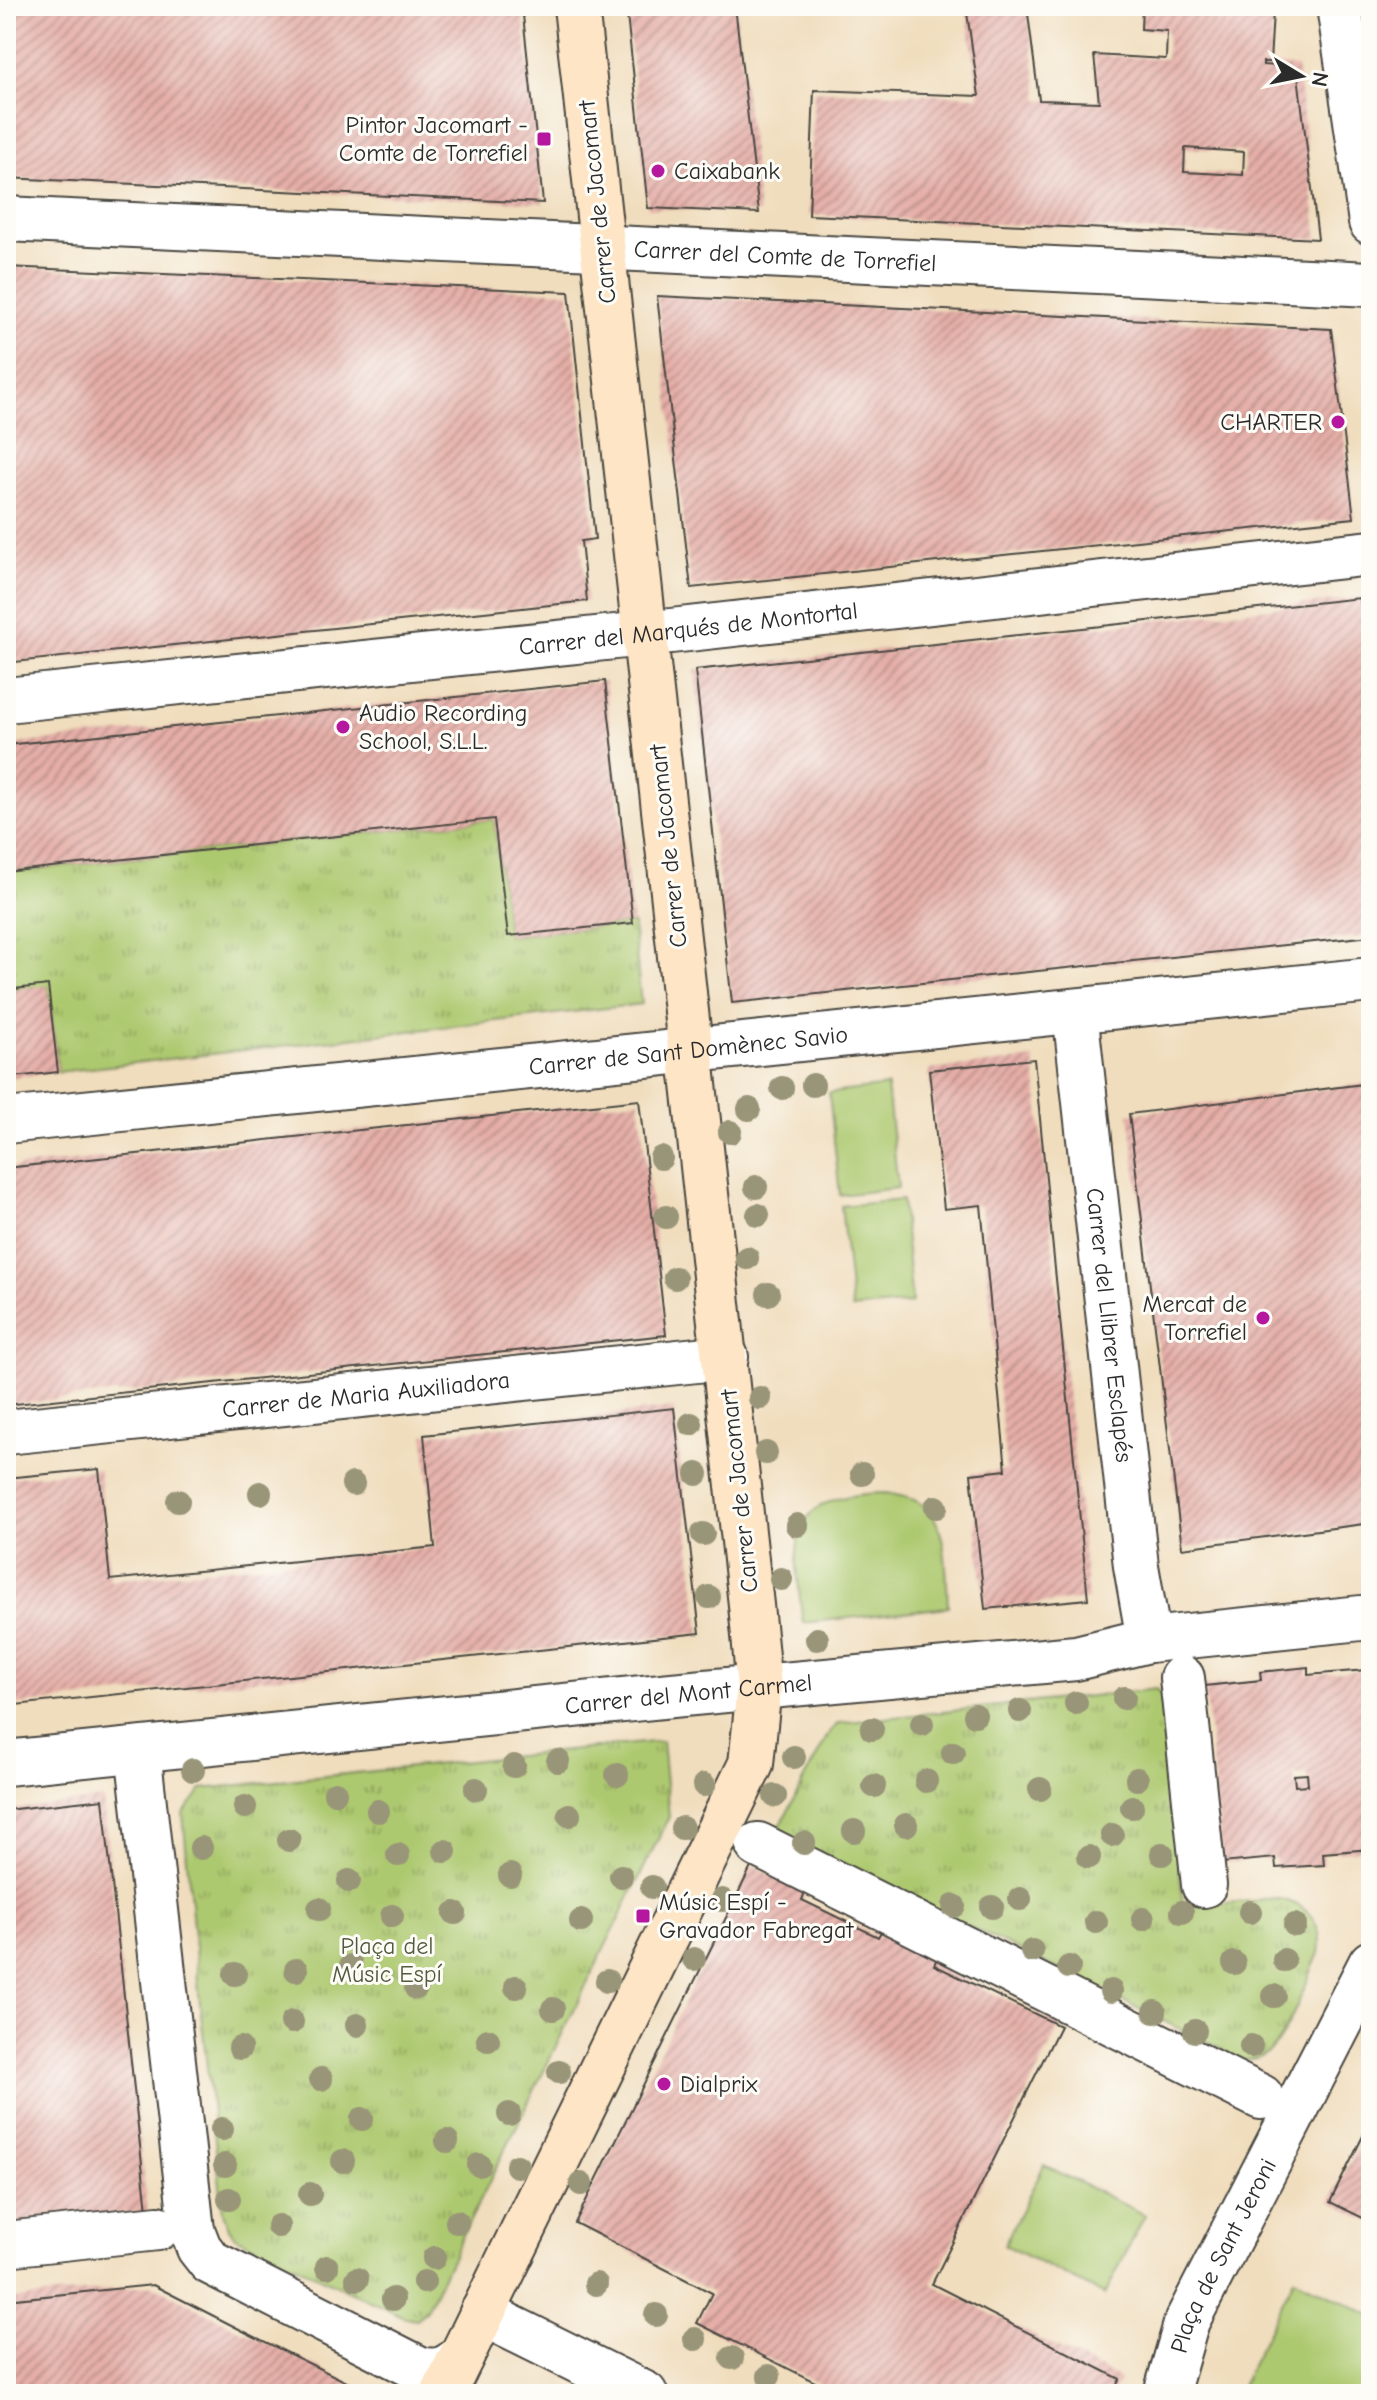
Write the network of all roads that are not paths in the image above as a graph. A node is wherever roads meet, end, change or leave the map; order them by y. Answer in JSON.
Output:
{"nodes":[{"id":1,"x":576,"y":6,"type":"edge"},
{"id":2,"x":1339,"y":6,"type":"edge"},
{"id":3,"x":6,"y":219,"type":"edge"},
{"id":4,"x":1371,"y":222,"type":"edge"},
{"id":5,"x":602,"y":247,"type":"junction"},
{"id":6,"x":1371,"y":284,"type":"edge"},
{"id":7,"x":1371,"y":553,"type":"edge"},
{"id":8,"x":644,"y":634,"type":"junction"},
{"id":9,"x":6,"y":700,"type":"edge"},
{"id":10,"x":1371,"y":980,"type":"edge"},
{"id":11,"x":1075,"y":1011,"type":"junction"},
{"id":12,"x":690,"y":1049,"type":"junction"},
{"id":13,"x":6,"y":1121,"type":"edge"},
{"id":14,"x":726,"y":1357,"type":"junction"},
{"id":15,"x":6,"y":1432,"type":"edge"},
{"id":16,"x":1371,"y":1617,"type":"edge"},
{"id":17,"x":1149,"y":1640,"type":"junction"},
{"id":18,"x":1182,"y":1678,"type":"dead end"},
{"id":19,"x":759,"y":1687,"type":"junction"},
{"id":20,"x":138,"y":1750,"type":"junction"},
{"id":21,"x":6,"y":1763,"type":"edge"},
{"id":22,"x":758,"y":1845,"type":"dead end"},
{"id":23,"x":1204,"y":1885,"type":"dead end"},
{"id":24,"x":1371,"y":1963,"type":"edge"},
{"id":25,"x":1371,"y":2017,"type":"edge"},
{"id":26,"x":1276,"y":2110,"type":"junction"},
{"id":27,"x":158,"y":2228,"type":"dead end"},
{"id":28,"x":6,"y":2244,"type":"edge"},
{"id":29,"x":482,"y":2313,"type":"junction"},
{"id":30,"x":452,"y":2376,"type":"edge"},
{"id":31,"x":645,"y":2394,"type":"edge"},
{"id":32,"x":1166,"y":2394,"type":"edge"}],
"edges":[{"from":1,"to":5,"type":"street","name":"Carrer de Jacomart"},
{"from":2,"to":4,"type":"street"},
{"from":3,"to":5,"type":"street","name":"Carrer del Comte de Torrefiel"},
{"from":5,"to":6,"type":"street","name":"Carrer del Comte de Torrefiel"},
{"from":5,"to":8,"type":"street","name":"Carrer de Jacomart"},
{"from":7,"to":8,"type":"street","name":"Carrer del Marqués de Montortal"},
{"from":8,"to":9,"type":"street","name":"Carrer del Marqués de Montortal"},
{"from":8,"to":12,"type":"street","name":"Carrer de Jacomart"},
{"from":10,"to":11,"type":"street","name":"Carrer de Sant Domènec Savio"},
{"from":11,"to":12,"type":"street","name":"Carrer de Sant Domènec Savio"},
{"from":11,"to":17,"type":"street","name":"Carrer del Llibrer Esclapés"},
{"from":12,"to":13,"type":"street","name":"Carrer de Sant Domènec Savio"},
{"from":12,"to":14,"type":"street","name":"Carrer de Jacomart"},
{"from":14,"to":15,"type":"street","name":"Carrer de Maria Auxiliadora"},
{"from":14,"to":19,"type":"street","name":"Carrer de Jacomart"},
{"from":16,"to":17,"type":"street","name":"Carrer del Mont Carmel"},
{"from":17,"to":19,"type":"street","name":"Carrer del Mont Carmel"},
{"from":18,"to":23,"type":"street"},
{"from":19,"to":20,"type":"street","name":"Carrer del Mont Carmel"},
{"from":19,"to":29,"type":"street"},
{"from":20,"to":21,"type":"street","name":"Carrer del Mont Carmel"},
{"from":20,"to":30,"type":"street"},
{"from":22,"to":26,"type":"street"},
{"from":24,"to":26,"type":"street","name":"Plaça de Sant Jeroni"},
{"from":25,"to":26,"type":"street","name":"Plaça de Sant Jeroni"},
{"from":26,"to":32,"type":"street","name":"Plaça de Sant Jeroni"},
{"from":27,"to":28,"type":"street"},
{"from":29,"to":30,"type":"street"},
{"from":29,"to":31,"type":"street"}]}
